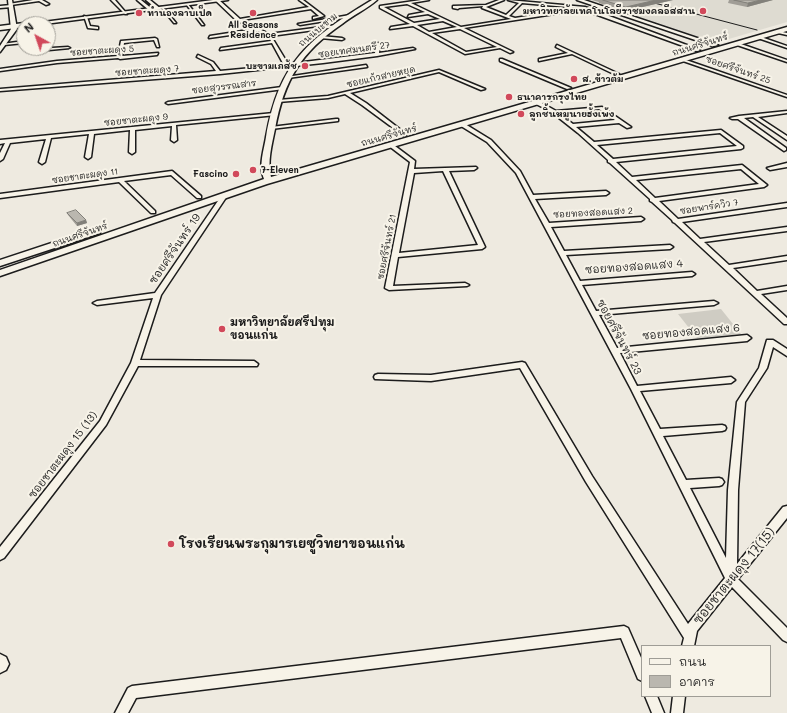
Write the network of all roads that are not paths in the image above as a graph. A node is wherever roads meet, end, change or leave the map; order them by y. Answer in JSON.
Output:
{"nodes":[{"id":1,"x":113,"y":0,"type":"edge"},
{"id":2,"x":139,"y":0,"type":"edge"},
{"id":3,"x":148,"y":0,"type":"edge"},
{"id":4,"x":220,"y":0,"type":"edge"},
{"id":5,"x":301,"y":0,"type":"edge"},
{"id":6,"x":374,"y":0,"type":"edge"},
{"id":7,"x":427,"y":0,"type":"edge"},
{"id":8,"x":502,"y":0,"type":"edge"},
{"id":9,"x":510,"y":0,"type":"edge"},
{"id":10,"x":566,"y":0,"type":"edge"},
{"id":11,"x":579,"y":0,"type":"edge"},
{"id":12,"x":521,"y":2,"type":"junction"},
{"id":13,"x":11,"y":3,"type":"edge"},
{"id":14,"x":408,"y":3,"type":"junction"},
{"id":15,"x":47,"y":4,"type":"dead end"},
{"id":16,"x":561,"y":4,"type":"junction"},
{"id":17,"x":187,"y":5,"type":"junction"},
{"id":18,"x":484,"y":5,"type":"junction"},
{"id":19,"x":571,"y":5,"type":"junction"},
{"id":20,"x":0,"y":7,"type":"edge"},
{"id":21,"x":160,"y":8,"type":"junction"},
{"id":22,"x":311,"y":8,"type":"junction"},
{"id":23,"x":458,"y":8,"type":"dead end"},
{"id":24,"x":584,"y":8,"type":"junction"},
{"id":25,"x":151,"y":10,"type":"junction"},
{"id":26,"x":573,"y":10,"type":"junction"},
{"id":27,"x":126,"y":13,"type":"junction"},
{"id":28,"x":428,"y":13,"type":"junction"},
{"id":29,"x":350,"y":16,"type":"junction"},
{"id":30,"x":409,"y":16,"type":"dead end"},
{"id":31,"x":507,"y":16,"type":"junction"},
{"id":32,"x":85,"y":18,"type":"junction"},
{"id":33,"x":238,"y":20,"type":"junction"},
{"id":34,"x":443,"y":20,"type":"junction"},
{"id":35,"x":515,"y":20,"type":"junction"},
{"id":36,"x":56,"y":21,"type":"edge"},
{"id":37,"x":175,"y":22,"type":"dead end"},
{"id":38,"x":203,"y":24,"type":"dead end"},
{"id":39,"x":338,"y":24,"type":"junction"},
{"id":40,"x":413,"y":25,"type":"junction"},
{"id":41,"x":787,"y":25,"type":"edge"},
{"id":42,"x":15,"y":26,"type":"junction"},
{"id":43,"x":0,"y":28,"type":"edge"},
{"id":44,"x":97,"y":28,"type":"dead end"},
{"id":45,"x":312,"y":28,"type":"dead end"},
{"id":46,"x":391,"y":28,"type":"dead end"},
{"id":47,"x":460,"y":28,"type":"junction"},
{"id":48,"x":420,"y":29,"type":"junction"},
{"id":49,"x":259,"y":30,"type":"junction"},
{"id":50,"x":400,"y":32,"type":"dead end"},
{"id":51,"x":784,"y":32,"type":"edge"},
{"id":52,"x":428,"y":33,"type":"junction"},
{"id":53,"x":269,"y":35,"type":"junction"},
{"id":54,"x":210,"y":37,"type":"dead end"},
{"id":55,"x":321,"y":37,"type":"junction"},
{"id":56,"x":759,"y":37,"type":"junction"},
{"id":57,"x":342,"y":39,"type":"dead end"},
{"id":58,"x":272,"y":42,"type":"junction"},
{"id":59,"x":16,"y":43,"type":"edge"},
{"id":60,"x":378,"y":44,"type":"dead end"},
{"id":61,"x":738,"y":44,"type":"junction"},
{"id":62,"x":2,"y":45,"type":"edge"},
{"id":63,"x":158,"y":46,"type":"dead end"},
{"id":64,"x":557,"y":46,"type":"dead end"},
{"id":65,"x":715,"y":46,"type":"junction"},
{"id":66,"x":787,"y":47,"type":"edge"},
{"id":67,"x":68,"y":48,"type":"dead end"},
{"id":68,"x":501,"y":48,"type":"junction"},
{"id":69,"x":56,"y":49,"type":"edge"},
{"id":70,"x":221,"y":49,"type":"dead end"},
{"id":71,"x":413,"y":49,"type":"dead end"},
{"id":72,"x":511,"y":52,"type":"dead end"},
{"id":73,"x":702,"y":52,"type":"junction"},
{"id":74,"x":573,"y":53,"type":"junction"},
{"id":75,"x":157,"y":54,"type":"dead end"},
{"id":76,"x":377,"y":55,"type":"junction"},
{"id":77,"x":198,"y":56,"type":"dead end"},
{"id":78,"x":361,"y":57,"type":"junction"},
{"id":79,"x":120,"y":58,"type":"junction"},
{"id":80,"x":501,"y":60,"type":"dead end"},
{"id":81,"x":540,"y":60,"type":"dead end"},
{"id":82,"x":684,"y":60,"type":"junction"},
{"id":83,"x":787,"y":61,"type":"edge"},
{"id":84,"x":295,"y":64,"type":"junction"},
{"id":85,"x":286,"y":66,"type":"junction"},
{"id":86,"x":366,"y":66,"type":"junction"},
{"id":87,"x":0,"y":70,"type":"edge"},
{"id":88,"x":354,"y":71,"type":"dead end"},
{"id":89,"x":220,"y":73,"type":"junction"},
{"id":90,"x":618,"y":74,"type":"junction"},
{"id":91,"x":288,"y":77,"type":"junction"},
{"id":92,"x":282,"y":88,"type":"junction"},
{"id":93,"x":569,"y":88,"type":"junction"},
{"id":94,"x":483,"y":89,"type":"dead end"},
{"id":95,"x":0,"y":90,"type":"edge"},
{"id":96,"x":346,"y":93,"type":"junction"},
{"id":97,"x":787,"y":96,"type":"edge"},
{"id":98,"x":278,"y":101,"type":"junction"},
{"id":99,"x":168,"y":103,"type":"dead end"},
{"id":100,"x":536,"y":103,"type":"junction"},
{"id":101,"x":552,"y":112,"type":"junction"},
{"id":102,"x":787,"y":112,"type":"edge"},
{"id":103,"x":274,"y":114,"type":"junction"},
{"id":104,"x":754,"y":116,"type":"junction"},
{"id":105,"x":739,"y":117,"type":"junction"},
{"id":106,"x":732,"y":118,"type":"dead end"},
{"id":107,"x":336,"y":120,"type":"dead end"},
{"id":108,"x":620,"y":121,"type":"junction"},
{"id":109,"x":174,"y":124,"type":"junction"},
{"id":110,"x":463,"y":125,"type":"junction"},
{"id":111,"x":571,"y":126,"type":"junction"},
{"id":112,"x":629,"y":127,"type":"dead end"},
{"id":113,"x":133,"y":128,"type":"junction"},
{"id":114,"x":271,"y":128,"type":"junction"},
{"id":115,"x":92,"y":133,"type":"junction"},
{"id":116,"x":404,"y":135,"type":"junction"},
{"id":117,"x":49,"y":137,"type":"junction"},
{"id":118,"x":787,"y":138,"type":"edge"},
{"id":119,"x":174,"y":140,"type":"dead end"},
{"id":120,"x":8,"y":141,"type":"junction"},
{"id":121,"x":0,"y":142,"type":"edge"},
{"id":122,"x":593,"y":144,"type":"junction"},
{"id":123,"x":391,"y":145,"type":"junction"},
{"id":124,"x":784,"y":149,"type":"dead end"},
{"id":125,"x":132,"y":152,"type":"dead end"},
{"id":126,"x":88,"y":157,"type":"dead end"},
{"id":127,"x":0,"y":159,"type":"edge"},
{"id":128,"x":610,"y":160,"type":"junction"},
{"id":129,"x":42,"y":162,"type":"dead end"},
{"id":130,"x":787,"y":165,"type":"edge"},
{"id":131,"x":474,"y":168,"type":"dead end"},
{"id":132,"x":770,"y":168,"type":"dead end"},
{"id":133,"x":445,"y":169,"type":"junction"},
{"id":134,"x":411,"y":171,"type":"junction"},
{"id":135,"x":267,"y":178,"type":"junction"},
{"id":136,"x":630,"y":179,"type":"junction"},
{"id":137,"x":120,"y":180,"type":"junction"},
{"id":138,"x":606,"y":193,"type":"dead end"},
{"id":139,"x":0,"y":196,"type":"edge"},
{"id":140,"x":224,"y":196,"type":"junction"},
{"id":141,"x":199,"y":197,"type":"junction"},
{"id":142,"x":531,"y":197,"type":"junction"},
{"id":143,"x":652,"y":200,"type":"junction"},
{"id":144,"x":787,"y":206,"type":"edge"},
{"id":145,"x":153,"y":212,"type":"junction"},
{"id":146,"x":641,"y":220,"type":"dead end"},
{"id":147,"x":675,"y":221,"type":"junction"},
{"id":148,"x":546,"y":225,"type":"junction"},
{"id":149,"x":787,"y":229,"type":"edge"},
{"id":150,"x":699,"y":241,"type":"junction"},
{"id":151,"x":670,"y":247,"type":"dead end"},
{"id":152,"x":562,"y":253,"type":"junction"},
{"id":153,"x":395,"y":255,"type":"junction"},
{"id":154,"x":787,"y":258,"type":"edge"},
{"id":155,"x":0,"y":263,"type":"edge"},
{"id":156,"x":728,"y":266,"type":"junction"},
{"id":157,"x":0,"y":273,"type":"edge"},
{"id":158,"x":692,"y":274,"type":"dead end"},
{"id":159,"x":577,"y":282,"type":"junction"},
{"id":160,"x":465,"y":285,"type":"dead end"},
{"id":161,"x":787,"y":288,"type":"edge"},
{"id":162,"x":755,"y":293,"type":"junction"},
{"id":163,"x":157,"y":295,"type":"junction"},
{"id":164,"x":97,"y":303,"type":"dead end"},
{"id":165,"x":714,"y":303,"type":"dead end"},
{"id":166,"x":594,"y":313,"type":"junction"},
{"id":167,"x":787,"y":322,"type":"edge"},
{"id":168,"x":747,"y":338,"type":"dead end"},
{"id":169,"x":614,"y":350,"type":"junction"},
{"id":170,"x":787,"y":353,"type":"edge"},
{"id":171,"x":135,"y":363,"type":"junction"},
{"id":172,"x":254,"y":364,"type":"dead end"},
{"id":173,"x":378,"y":377,"type":"dead end"},
{"id":174,"x":731,"y":380,"type":"dead end"},
{"id":175,"x":635,"y":389,"type":"junction"},
{"id":176,"x":722,"y":428,"type":"dead end"},
{"id":177,"x":656,"y":433,"type":"junction"},
{"id":178,"x":719,"y":482,"type":"dead end"},
{"id":179,"x":683,"y":484,"type":"junction"},
{"id":180,"x":787,"y":510,"type":"edge"},
{"id":181,"x":0,"y":555,"type":"edge"},
{"id":182,"x":731,"y":579,"type":"junction"},
{"id":183,"x":787,"y":636,"type":"edge"},
{"id":184,"x":688,"y":641,"type":"edge"},
{"id":185,"x":641,"y":673,"type":"edge"},
{"id":186,"x":651,"y":697,"type":"edge"},
{"id":187,"x":679,"y":697,"type":"edge"},
{"id":188,"x":121,"y":713,"type":"edge"},
{"id":189,"x":658,"y":713,"type":"edge"},
{"id":190,"x":677,"y":713,"type":"edge"}],
"edges":[{"from":1,"to":27,"type":"street"},
{"from":2,"to":25,"type":"street"},
{"from":3,"to":21,"type":"street"},
{"from":4,"to":17,"type":"main road"},
{"from":4,"to":33,"type":"street"},
{"from":5,"to":22,"type":"street"},
{"from":6,"to":29,"type":"main road","name":"ถนนบะขาม"},
{"from":7,"to":14,"type":"street"},
{"from":8,"to":18,"type":"street"},
{"from":9,"to":12,"type":"street"},
{"from":10,"to":16,"type":"street"},
{"from":11,"to":65,"type":"main road"},
{"from":12,"to":16,"type":"street"},
{"from":12,"to":31,"type":"street"},
{"from":13,"to":15,"type":"street"},
{"from":13,"to":20,"type":"street"},
{"from":13,"to":42,"type":"main road"},
{"from":14,"to":28,"type":"street"},
{"from":14,"to":40,"type":"street"},
{"from":16,"to":19,"type":"street"},
{"from":17,"to":21,"type":"main road"},
{"from":17,"to":38,"type":"street"},
{"from":18,"to":23,"type":"street"},
{"from":18,"to":31,"type":"street"},
{"from":19,"to":24,"type":"street"},
{"from":19,"to":26,"type":"street"},
{"from":21,"to":25,"type":"main road"},
{"from":21,"to":37,"type":"street"},
{"from":22,"to":29,"type":"street"},
{"from":22,"to":33,"type":"street"},
{"from":24,"to":26,"type":"street"},
{"from":24,"to":73,"type":"street"},
{"from":25,"to":27,"type":"main road"},
{"from":26,"to":35,"type":"street"},
{"from":27,"to":32,"type":"main road"},
{"from":28,"to":30,"type":"street"},
{"from":28,"to":34,"type":"street"},
{"from":29,"to":39,"type":"main road","name":"ถนนบะขาม"},
{"from":31,"to":35,"type":"street"},
{"from":32,"to":36,"type":"main road"},
{"from":32,"to":44,"type":"street"},
{"from":33,"to":49,"type":"street"},
{"from":34,"to":40,"type":"street"},
{"from":34,"to":47,"type":"street"},
{"from":35,"to":47,"type":"street"},
{"from":39,"to":45,"type":"street"},
{"from":39,"to":53,"type":"street"},
{"from":39,"to":55,"type":"main road","name":"ถนนบะขาม"},
{"from":40,"to":46,"type":"street"},
{"from":40,"to":48,"type":"street"},
{"from":41,"to":65,"type":"main road","name":"ถนนศรีจันทร์"},
{"from":42,"to":43,"type":"main road"},
{"from":42,"to":62,"type":"main road"},
{"from":47,"to":52,"type":"street"},
{"from":47,"to":68,"type":"street"},
{"from":48,"to":50,"type":"street"},
{"from":48,"to":52,"type":"street"},
{"from":49,"to":53,"type":"street"},
{"from":49,"to":54,"type":"street"},
{"from":51,"to":56,"type":"main road","name":"ถนนศรีจันทร์"},
{"from":52,"to":68,"type":"street"},
{"from":53,"to":58,"type":"street"},
{"from":55,"to":57,"type":"street"},
{"from":55,"to":84,"type":"main road","name":"ถนนบะขาม"},
{"from":56,"to":61,"type":"main road","name":"ถนนศรีจันทร์"},
{"from":56,"to":66,"type":"street"},
{"from":58,"to":70,"type":"street"},
{"from":58,"to":85,"type":"street"},
{"from":59,"to":62,"type":"street"},
{"from":60,"to":76,"type":"street"},
{"from":61,"to":73,"type":"main road","name":"ถนนศรีจันทร์"},
{"from":61,"to":83,"type":"street"},
{"from":63,"to":79,"type":"street"},
{"from":64,"to":74,"type":"street"},
{"from":65,"to":73,"type":"main road","name":"ถนนศรีจันทร์"},
{"from":67,"to":69,"type":"street"},
{"from":68,"to":72,"type":"street"},
{"from":71,"to":76,"type":"street","name":"ซอยเทศมนตรี 27"},
{"from":73,"to":82,"type":"main road","name":"ถนนศรีจันทร์"},
{"from":73,"to":90,"type":"main road","name":"ถนนศรีจันทร์"},
{"from":74,"to":81,"type":"street"},
{"from":74,"to":90,"type":"street"},
{"from":75,"to":79,"type":"street","name":"ซอยชาตะผดุง 5"},
{"from":76,"to":78,"type":"street","name":"ซอยเทศมนตรี 27"},
{"from":77,"to":89,"type":"street"},
{"from":78,"to":84,"type":"street","name":"ซอยเทศมนตรี 27"},
{"from":78,"to":86,"type":"street"},
{"from":79,"to":87,"type":"street","name":"ซอยชาตะผดุง 5"},
{"from":80,"to":93,"type":"street"},
{"from":82,"to":97,"type":"street","name":"ซอยศรีจันทร์ 25"},
{"from":82,"to":100,"type":"main road","name":"ถนนศรีจันทร์"},
{"from":84,"to":85,"type":"street","name":"ซอยชาตะผดุง 7"},
{"from":84,"to":91,"type":"main road","name":"ถนนบะขาม"},
{"from":85,"to":89,"type":"street","name":"ซอยชาตะผดุง 7"},
{"from":86,"to":88,"type":"street"},
{"from":86,"to":91,"type":"street"},
{"from":89,"to":95,"type":"street","name":"ซอยชาตะผดุง 7"},
{"from":90,"to":93,"type":"main road","name":"ถนนศรีจันทร์"},
{"from":91,"to":92,"type":"main road","name":"ถนนบะขาม"},
{"from":92,"to":98,"type":"main road","name":"ถนนบะขาม"},
{"from":92,"to":99,"type":"street","name":"ซอยสุวรรณสาร"},
{"from":93,"to":116,"type":"main road","name":"ถนนศรีจันทร์"},
{"from":94,"to":96,"type":"street","name":"ซอยแก้วสายหยุด"},
{"from":96,"to":98,"type":"street","name":"ซอยแก้วสายหยุด"},
{"from":96,"to":116,"type":"street"},
{"from":98,"to":103,"type":"main road","name":"ถนนบะขาม"},
{"from":100,"to":101,"type":"street"},
{"from":100,"to":110,"type":"main road","name":"ถนนศรีจันทร์"},
{"from":101,"to":108,"type":"street"},
{"from":101,"to":111,"type":"street"},
{"from":102,"to":104,"type":"street"},
{"from":103,"to":109,"type":"street","name":"ซอยชาตะผดุง 9"},
{"from":103,"to":114,"type":"main road","name":"ถนนบะขาม"},
{"from":104,"to":105,"type":"street"},
{"from":104,"to":118,"type":"street"},
{"from":105,"to":106,"type":"street"},
{"from":105,"to":124,"type":"street"},
{"from":107,"to":114,"type":"street"},
{"from":108,"to":111,"type":"street"},
{"from":108,"to":112,"type":"street"},
{"from":109,"to":113,"type":"street","name":"ซอยชาตะผดุง 9"},
{"from":109,"to":119,"type":"street"},
{"from":110,"to":123,"type":"main road","name":"ถนนศรีจันทร์"},
{"from":110,"to":142,"type":"street","name":"ซอยศรีจันทร์ 23"},
{"from":111,"to":122,"type":"street"},
{"from":113,"to":115,"type":"street","name":"ซอยชาตะผดุง 9"},
{"from":113,"to":125,"type":"street"},
{"from":114,"to":135,"type":"main road","name":"ถนนบะขาม"},
{"from":115,"to":117,"type":"street","name":"ซอยชาตะผดุง 9"},
{"from":115,"to":126,"type":"street"},
{"from":116,"to":135,"type":"main road","name":"ถนนศรีจันทร์"},
{"from":117,"to":120,"type":"street","name":"ซอยชาตะผดุง 9"},
{"from":117,"to":129,"type":"street"},
{"from":120,"to":121,"type":"street","name":"ซอยชาตะผดุง 9"},
{"from":120,"to":127,"type":"street"},
{"from":122,"to":128,"type":"street"},
{"from":122,"to":128,"type":"street"},
{"from":123,"to":134,"type":"street"},
{"from":123,"to":135,"type":"main road","name":"ถนนศรีจันทร์"},
{"from":128,"to":136,"type":"street"},
{"from":130,"to":132,"type":"street"},
{"from":131,"to":133,"type":"street"},
{"from":133,"to":134,"type":"street"},
{"from":133,"to":153,"type":"street"},
{"from":134,"to":153,"type":"street","name":"ซอยศรีจันทร์ 21"},
{"from":135,"to":140,"type":"main road","name":"ถนนศรีจันทร์"},
{"from":135,"to":141,"type":"main road","name":"ถนนศรีจันทร์"},
{"from":136,"to":143,"type":"street"},
{"from":136,"to":143,"type":"street"},
{"from":137,"to":139,"type":"street","name":"ซอยชาตะผดุง 11"},
{"from":137,"to":141,"type":"street","name":"ซอยชาตะผดุง 11"},
{"from":137,"to":145,"type":"street"},
{"from":138,"to":142,"type":"street"},
{"from":140,"to":157,"type":"main road","name":"ถนนศรีจันทร์"},
{"from":140,"to":163,"type":"street","name":"ซอยศรีจันทร์ 19"},
{"from":141,"to":145,"type":"main road","name":"ถนนศรีจันทร์"},
{"from":142,"to":148,"type":"street","name":"ซอยศรีจันทร์ 23"},
{"from":143,"to":147,"type":"street"},
{"from":144,"to":147,"type":"street","name":"ซอยพาร์ควิว 7"},
{"from":145,"to":155,"type":"main road","name":"ถนนศรีจันทร์"},
{"from":146,"to":148,"type":"street","name":"ซอยทองสอดแสง 2"},
{"from":147,"to":150,"type":"street"},
{"from":148,"to":152,"type":"street","name":"ซอยศรีจันทร์ 23"},
{"from":149,"to":150,"type":"street"},
{"from":150,"to":156,"type":"street"},
{"from":151,"to":152,"type":"street"},
{"from":152,"to":159,"type":"street","name":"ซอยศรีจันทร์ 23"},
{"from":153,"to":160,"type":"street","name":"ซอยศรีจันทร์ 21"},
{"from":154,"to":156,"type":"street"},
{"from":156,"to":162,"type":"street"},
{"from":158,"to":159,"type":"street","name":"ซอยทองสอดแสง 4"},
{"from":159,"to":166,"type":"street","name":"ซอยศรีจันทร์ 23"},
{"from":161,"to":162,"type":"street"},
{"from":162,"to":167,"type":"street"},
{"from":163,"to":164,"type":"street"},
{"from":163,"to":171,"type":"street","name":"ซอยศรีจันทร์ 19"},
{"from":165,"to":166,"type":"street"},
{"from":166,"to":169,"type":"street","name":"ซอยศรีจันทร์ 23"},
{"from":168,"to":169,"type":"street","name":"ซอยทองสอดแสง 6"},
{"from":169,"to":175,"type":"street","name":"ซอยศรีจันทร์ 23"},
{"from":170,"to":182,"type":"street"},
{"from":171,"to":172,"type":"street"},
{"from":171,"to":181,"type":"street","name":"ซอยชาตะผดุง 15 (13)"},
{"from":173,"to":184,"type":"street"},
{"from":174,"to":175,"type":"street"},
{"from":175,"to":177,"type":"street","name":"ซอยศรีจันทร์ 23"},
{"from":176,"to":177,"type":"street"},
{"from":177,"to":179,"type":"street","name":"ซอยศรีจันทร์ 23"},
{"from":178,"to":179,"type":"street"},
{"from":179,"to":182,"type":"street","name":"ซอยศรีจันทร์ 23"},
{"from":180,"to":182,"type":"street","name":"ซอยชาตะผดุง 17(15)"},
{"from":182,"to":183,"type":"street","name":"ซอยศรีจันทร์ 23"},
{"from":182,"to":184,"type":"street","name":"ซอยชาตะผดุง 17(15)"},
{"from":185,"to":188,"type":"street"},
{"from":186,"to":189,"type":"street"},
{"from":187,"to":190,"type":"street"}]}
